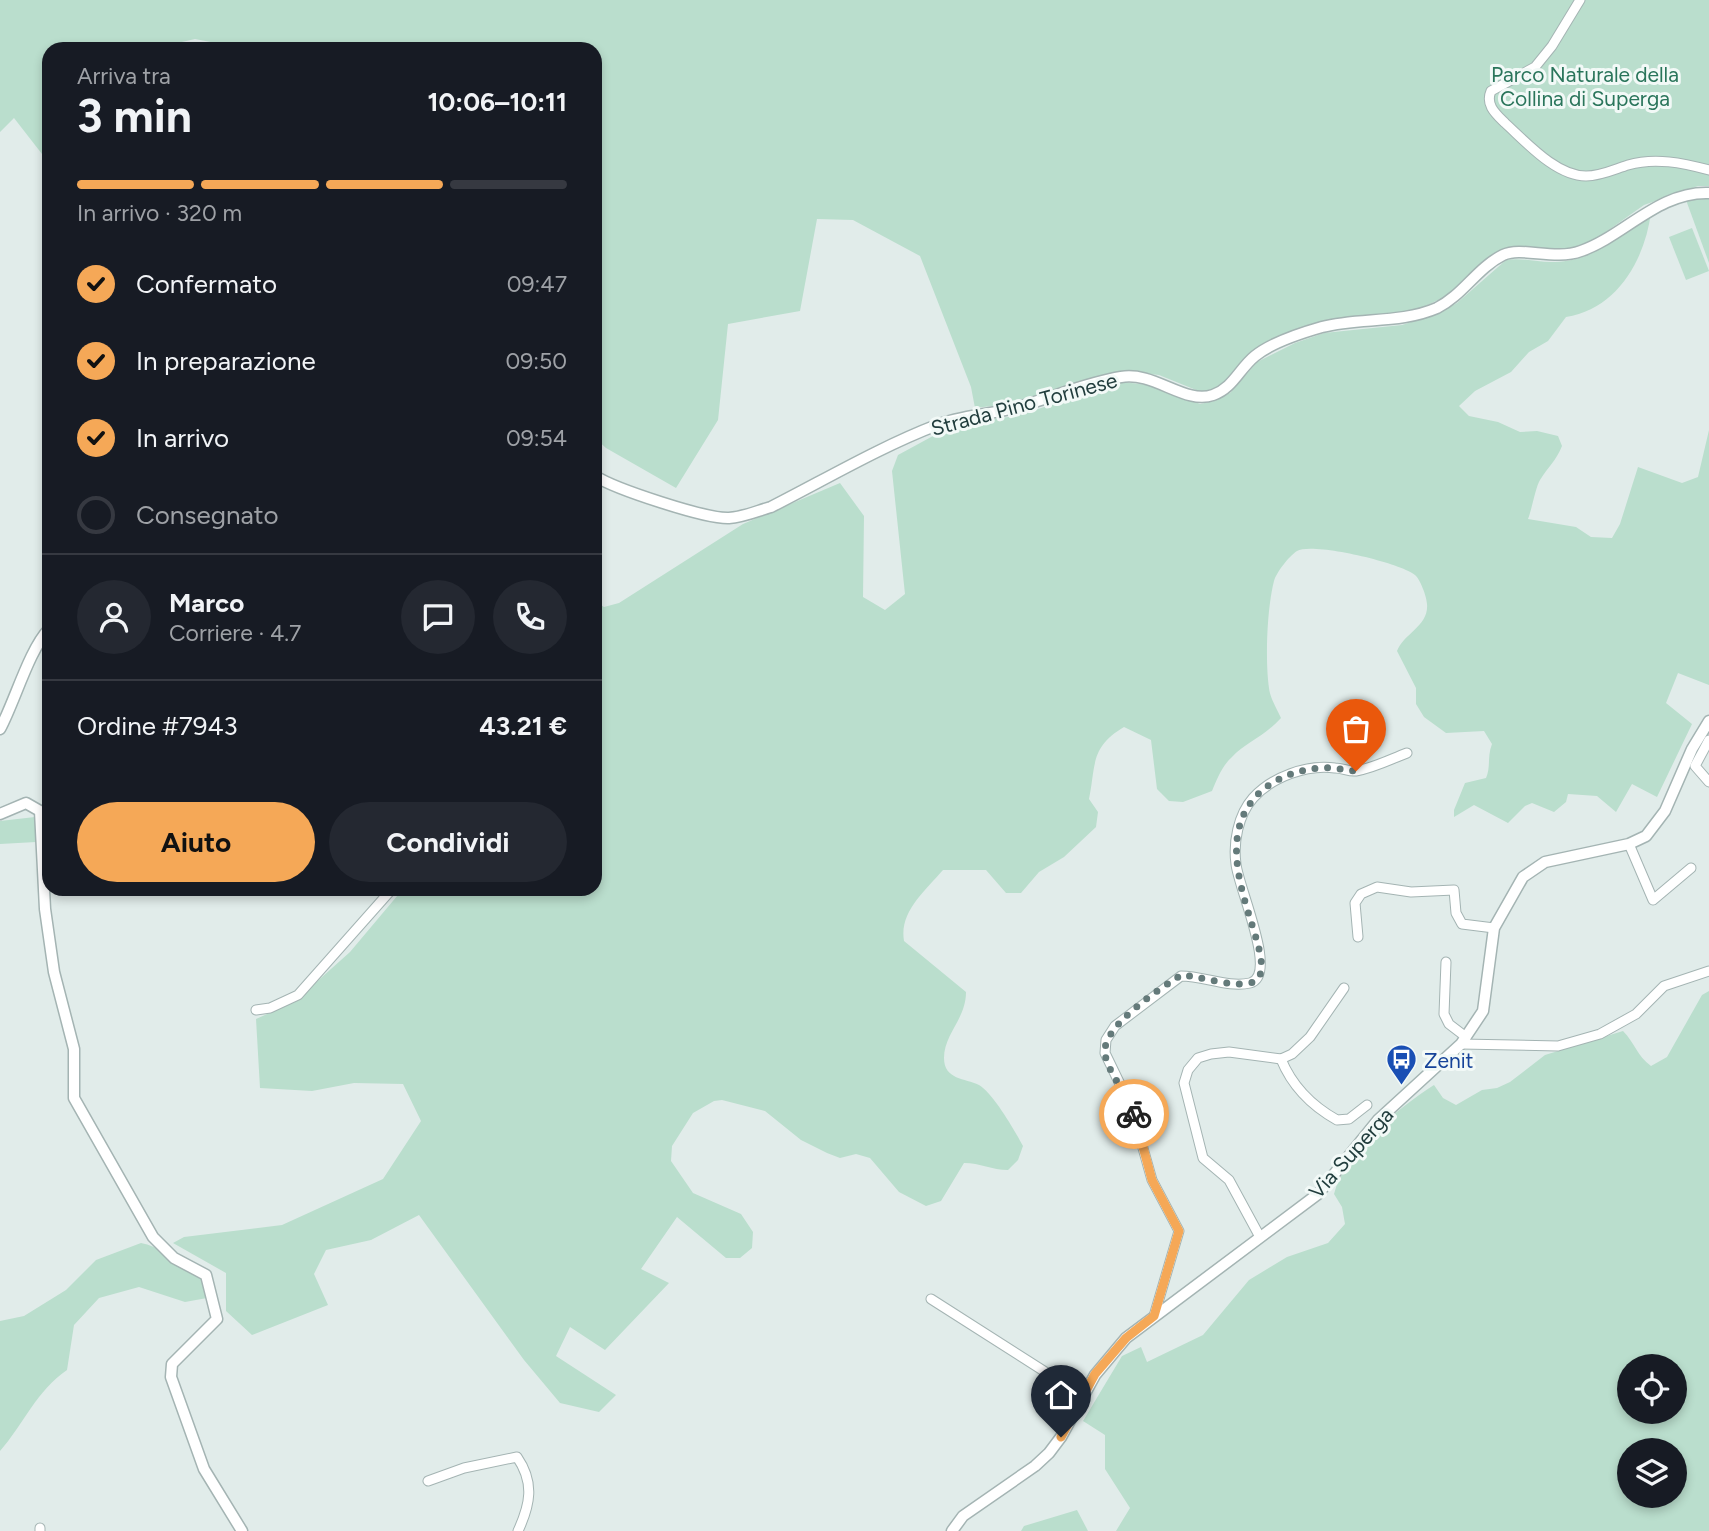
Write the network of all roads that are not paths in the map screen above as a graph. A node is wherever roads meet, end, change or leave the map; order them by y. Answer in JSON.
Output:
{"nodes":[{"id":1,"x":1580,"y":0,"type":"edge"},
{"id":2,"x":1709,"y":170,"type":"edge"},
{"id":3,"x":1709,"y":192,"type":"edge"},
{"id":4,"x":602,"y":480,"type":"edge"},
{"id":5,"x":42,"y":640,"type":"edge"},
{"id":6,"x":1708,"y":727,"type":"edge"},
{"id":7,"x":0,"y":729,"type":"edge"},
{"id":8,"x":1709,"y":740,"type":"edge"},
{"id":9,"x":1407,"y":753,"type":"dead end"},
{"id":10,"x":1709,"y":782,"type":"edge"},
{"id":11,"x":0,"y":814,"type":"edge"},
{"id":12,"x":1629,"y":845,"type":"junction"},
{"id":13,"x":42,"y":850,"type":"edge"},
{"id":14,"x":1691,"y":868,"type":"dead end"},
{"id":15,"x":44,"y":896,"type":"edge"},
{"id":16,"x":387,"y":896,"type":"edge"},
{"id":17,"x":1494,"y":928,"type":"junction"},
{"id":18,"x":1358,"y":937,"type":"dead end"},
{"id":19,"x":1446,"y":962,"type":"dead end"},
{"id":20,"x":1709,"y":971,"type":"edge"},
{"id":21,"x":1344,"y":988,"type":"dead end"},
{"id":22,"x":256,"y":1010,"type":"dead end"},
{"id":23,"x":1463,"y":1041,"type":"junction"},
{"id":24,"x":1281,"y":1059,"type":"junction"},
{"id":25,"x":1367,"y":1105,"type":"dead end"},
{"id":26,"x":1260,"y":1237,"type":"junction"},
{"id":27,"x":931,"y":1299,"type":"dead end"},
{"id":28,"x":1154,"y":1316,"type":"junction"},
{"id":29,"x":1083,"y":1396,"type":"junction"},
{"id":30,"x":428,"y":1481,"type":"dead end"},
{"id":31,"x":242,"y":1531,"type":"edge"},
{"id":32,"x":518,"y":1531,"type":"edge"},
{"id":33,"x":952,"y":1531,"type":"edge"}],
"edges":[{"from":1,"to":2,"type":"street"},
{"from":3,"to":4,"type":"street","name":"Strada Pino Torinese"},
{"from":5,"to":7,"type":"street"},
{"from":6,"to":12,"type":"street","name":"Via Superga"},
{"from":8,"to":10,"type":"street"},
{"from":9,"to":28,"type":"street"},
{"from":11,"to":13,"type":"street"},
{"from":12,"to":14,"type":"street"},
{"from":12,"to":17,"type":"street","name":"Via Superga"},
{"from":15,"to":31,"type":"street"},
{"from":16,"to":22,"type":"street"},
{"from":17,"to":18,"type":"street"},
{"from":17,"to":23,"type":"street","name":"Via Superga"},
{"from":19,"to":23,"type":"street"},
{"from":20,"to":23,"type":"street"},
{"from":21,"to":24,"type":"street"},
{"from":23,"to":26,"type":"street","name":"Via Superga"},
{"from":24,"to":25,"type":"street"},
{"from":24,"to":26,"type":"street"},
{"from":26,"to":28,"type":"street","name":"Via Superga"},
{"from":27,"to":29,"type":"street"},
{"from":28,"to":29,"type":"street","name":"Via Superga"},
{"from":29,"to":33,"type":"street","name":"Via Superga"},
{"from":30,"to":32,"type":"street"}]}
